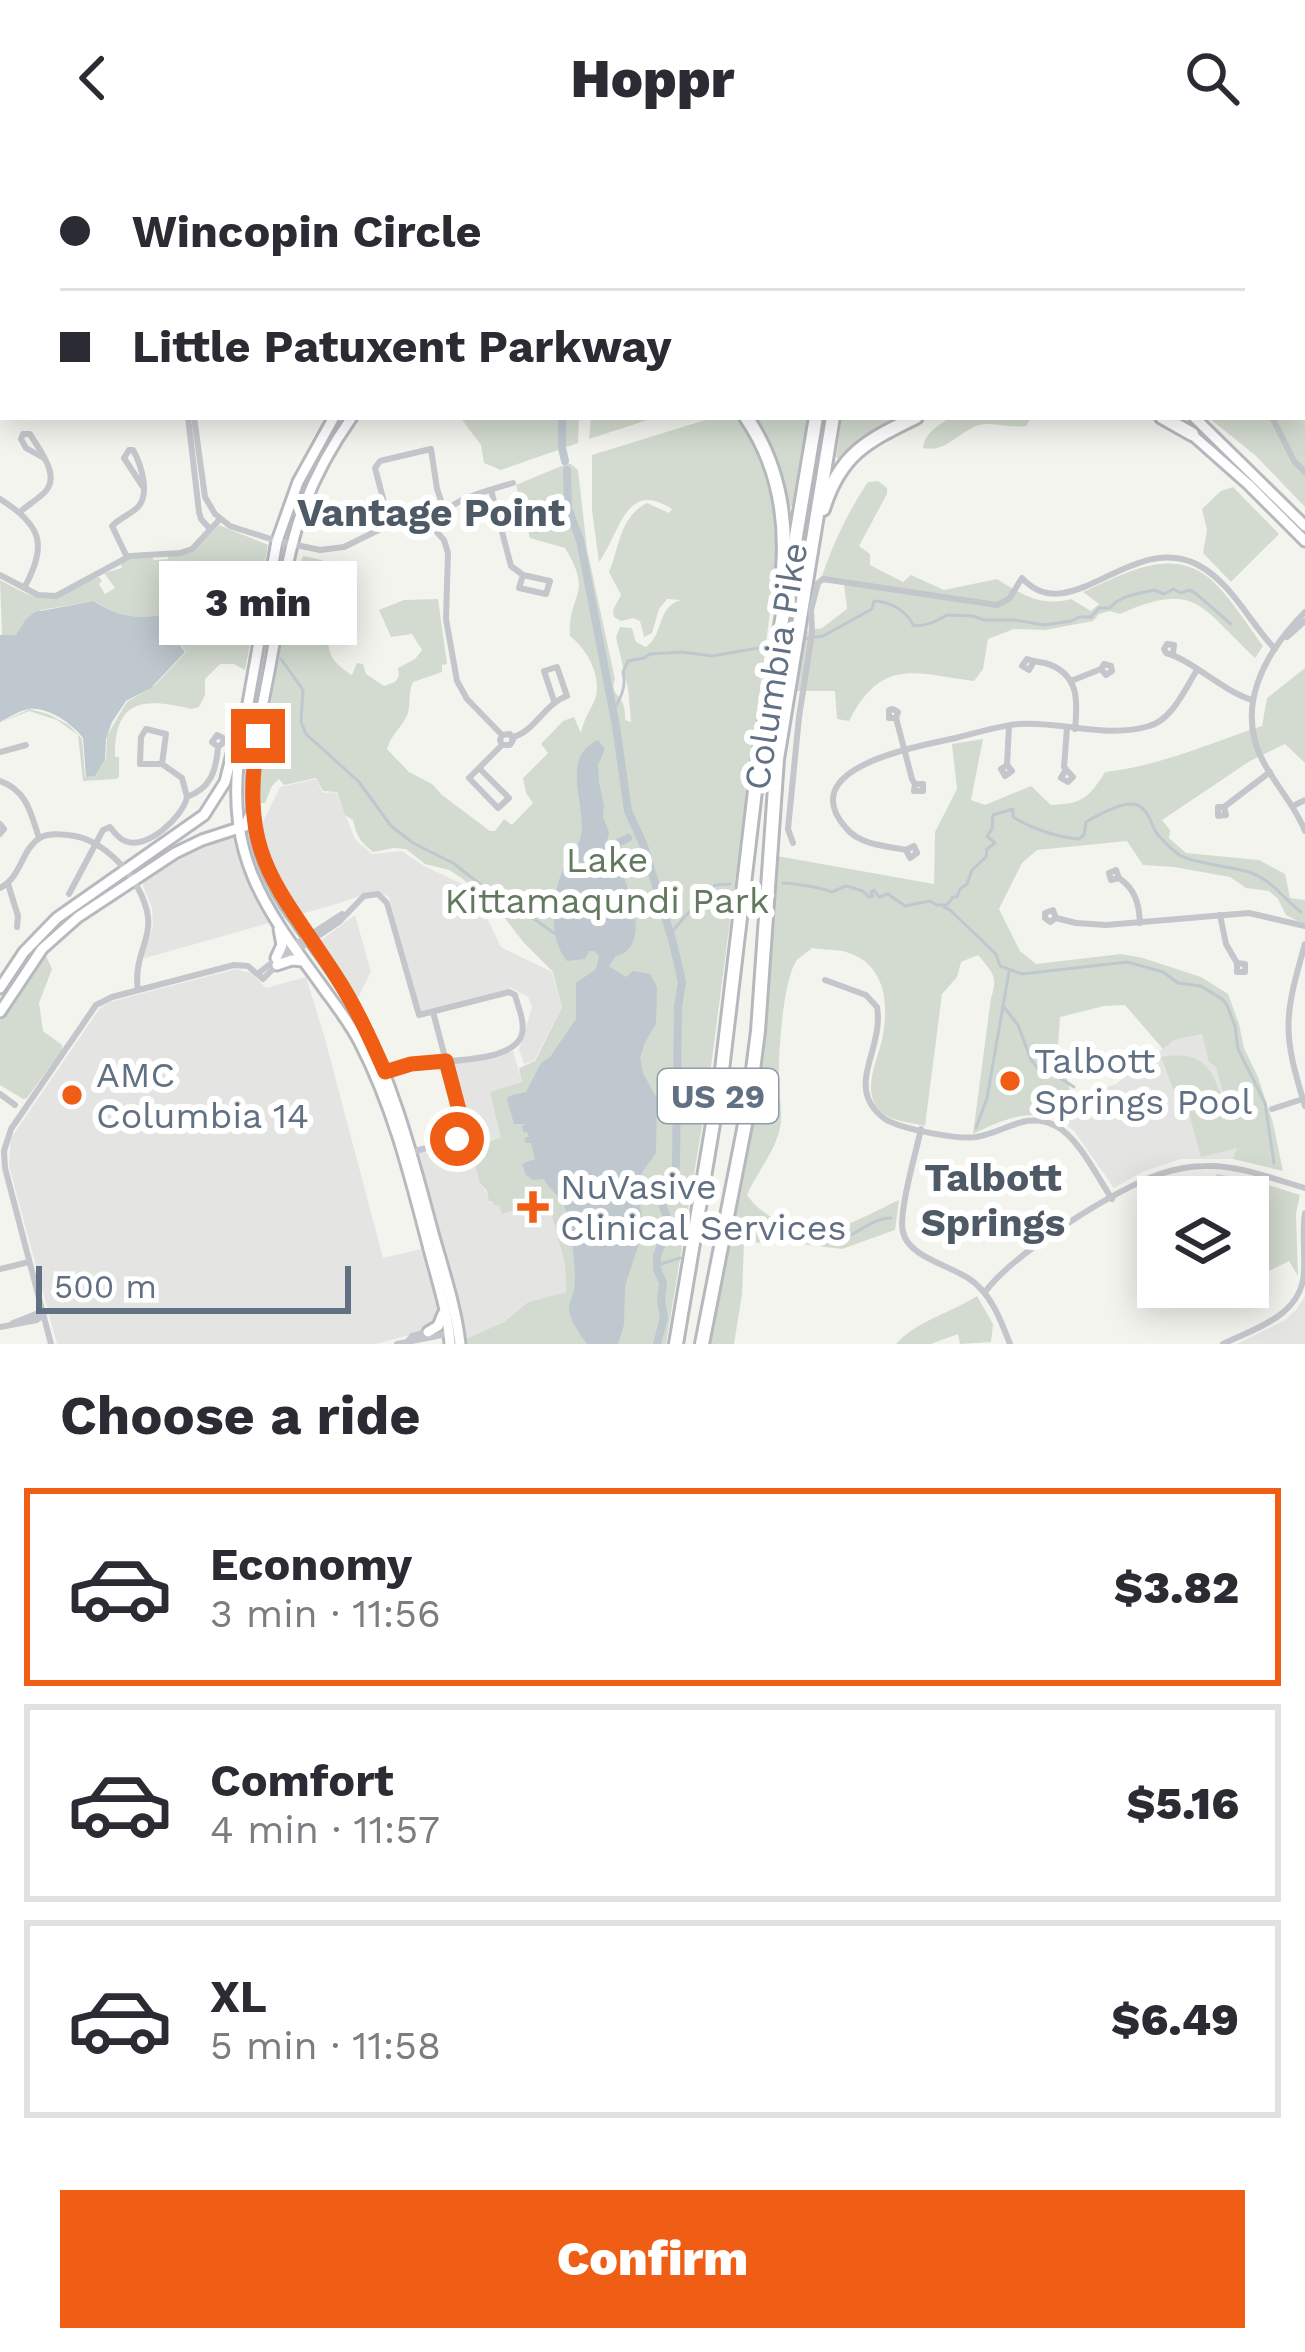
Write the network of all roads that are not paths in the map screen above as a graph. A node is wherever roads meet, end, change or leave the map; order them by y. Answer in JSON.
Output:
{"nodes":[{"id":1,"x":191,"y":420,"type":"edge"},
{"id":2,"x":191,"y":420,"type":"edge"},
{"id":3,"x":332,"y":420,"type":"edge"},
{"id":4,"x":348,"y":420,"type":"edge"},
{"id":5,"x":748,"y":420,"type":"edge"},
{"id":6,"x":816,"y":420,"type":"edge"},
{"id":7,"x":832,"y":420,"type":"edge"},
{"id":8,"x":910,"y":420,"type":"edge"},
{"id":9,"x":1170,"y":420,"type":"edge"},
{"id":10,"x":1198,"y":420,"type":"edge"},
{"id":11,"x":1274,"y":420,"type":"edge"},
{"id":12,"x":1192,"y":434,"type":"joint"},
{"id":13,"x":42,"y":457,"type":"dead end"},
{"id":14,"x":1305,"y":472,"type":"edge"},
{"id":15,"x":513,"y":483,"type":"dead end"},
{"id":16,"x":143,"y":487,"type":"junction"},
{"id":17,"x":491,"y":490,"type":"junction"},
{"id":18,"x":0,"y":499,"type":"edge"},
{"id":19,"x":444,"y":509,"type":"junction"},
{"id":20,"x":20,"y":512,"type":"junction"},
{"id":21,"x":220,"y":519,"type":"junction"},
{"id":22,"x":1301,"y":525,"type":"edge"},
{"id":23,"x":430,"y":526,"type":"junction"},
{"id":24,"x":380,"y":528,"type":"junction"},
{"id":25,"x":211,"y":530,"type":"junction"},
{"id":26,"x":277,"y":541,"type":"junction"},
{"id":27,"x":1305,"y":542,"type":"edge"},
{"id":28,"x":292,"y":544,"type":"junction"},
{"id":29,"x":127,"y":557,"type":"junction"},
{"id":30,"x":523,"y":574,"type":"junction"},
{"id":31,"x":0,"y":575,"type":"edge"},
{"id":32,"x":805,"y":580,"type":"junction"},
{"id":33,"x":24,"y":588,"type":"junction"},
{"id":34,"x":1305,"y":612,"type":"edge"},
{"id":35,"x":1305,"y":621,"type":"edge"},
{"id":36,"x":1284,"y":639,"type":"junction"},
{"id":37,"x":1275,"y":649,"type":"junction"},
{"id":38,"x":1173,"y":653,"type":"dead end"},
{"id":39,"x":775,"y":658,"type":"junction"},
{"id":40,"x":1033,"y":663,"type":"dead end"},
{"id":41,"x":1101,"y":669,"type":"dead end"},
{"id":42,"x":1196,"y":670,"type":"junction"},
{"id":43,"x":1071,"y":681,"type":"junction"},
{"id":44,"x":250,"y":688,"type":"junction"},
{"id":45,"x":1252,"y":700,"type":"junction"},
{"id":46,"x":554,"y":701,"type":"junction"},
{"id":47,"x":896,"y":718,"type":"dead end"},
{"id":48,"x":1009,"y":726,"type":"junction"},
{"id":49,"x":1071,"y":729,"type":"junction"},
{"id":50,"x":502,"y":735,"type":"junction"},
{"id":51,"x":512,"y":737,"type":"junction"},
{"id":52,"x":26,"y":745,"type":"dead end"},
{"id":53,"x":502,"y":745,"type":"junction"},
{"id":54,"x":218,"y":747,"type":"dead end"},
{"id":55,"x":905,"y":749,"type":"junction"},
{"id":56,"x":0,"y":752,"type":"edge"},
{"id":57,"x":162,"y":764,"type":"junction"},
{"id":58,"x":1007,"y":765,"type":"dead end"},
{"id":59,"x":479,"y":768,"type":"junction"},
{"id":60,"x":1065,"y":771,"type":"dead end"},
{"id":61,"x":1270,"y":772,"type":"junction"},
{"id":62,"x":0,"y":781,"type":"edge"},
{"id":63,"x":914,"y":784,"type":"dead end"},
{"id":64,"x":236,"y":789,"type":"junction"},
{"id":65,"x":188,"y":797,"type":"junction"},
{"id":66,"x":1305,"y":800,"type":"edge"},
{"id":67,"x":1294,"y":806,"type":"junction"},
{"id":68,"x":1225,"y":807,"type":"dead end"},
{"id":69,"x":252,"y":808,"type":"junction"},
{"id":70,"x":208,"y":810,"type":"junction"},
{"id":71,"x":0,"y":824,"type":"edge"},
{"id":72,"x":238,"y":829,"type":"junction"},
{"id":73,"x":1305,"y":831,"type":"edge"},
{"id":74,"x":0,"y":834,"type":"edge"},
{"id":75,"x":39,"y":838,"type":"junction"},
{"id":76,"x":96,"y":843,"type":"junction"},
{"id":77,"x":793,"y":843,"type":"dead end"},
{"id":78,"x":906,"y":850,"type":"dead end"},
{"id":79,"x":128,"y":876,"type":"junction"},
{"id":80,"x":1119,"y":878,"type":"dead end"},
{"id":81,"x":4,"y":886,"type":"edge"},
{"id":82,"x":69,"y":894,"type":"dead end"},
{"id":83,"x":1220,"y":915,"type":"junction"},
{"id":84,"x":1056,"y":918,"type":"dead end"},
{"id":85,"x":1140,"y":923,"type":"junction"},
{"id":86,"x":277,"y":924,"type":"junction"},
{"id":87,"x":1305,"y":926,"type":"edge"},
{"id":88,"x":17,"y":927,"type":"dead end"},
{"id":89,"x":310,"y":939,"type":"junction"},
{"id":90,"x":1305,"y":944,"type":"edge"},
{"id":91,"x":294,"y":948,"type":"junction"},
{"id":92,"x":303,"y":961,"type":"junction"},
{"id":93,"x":276,"y":962,"type":"junction"},
{"id":94,"x":1237,"y":963,"type":"dead end"},
{"id":95,"x":825,"y":980,"type":"dead end"},
{"id":96,"x":0,"y":988,"type":"edge"},
{"id":97,"x":138,"y":990,"type":"junction"},
{"id":98,"x":0,"y":1012,"type":"edge"},
{"id":99,"x":433,"y":1012,"type":"junction"},
{"id":100,"x":446,"y":1061,"type":"junction"},
{"id":101,"x":380,"y":1074,"type":"junction"},
{"id":102,"x":0,"y":1094,"type":"edge"},
{"id":103,"x":1304,"y":1102,"type":"edge"},
{"id":104,"x":15,"y":1105,"type":"dead end"},
{"id":105,"x":1272,"y":1109,"type":"dead end"},
{"id":106,"x":921,"y":1129,"type":"junction"},
{"id":107,"x":408,"y":1153,"type":"junction"},
{"id":108,"x":1305,"y":1188,"type":"edge"},
{"id":109,"x":0,"y":1193,"type":"edge"},
{"id":110,"x":10,"y":1196,"type":"junction"},
{"id":111,"x":1112,"y":1199,"type":"junction"},
{"id":112,"x":1305,"y":1213,"type":"edge"},
{"id":113,"x":29,"y":1262,"type":"junction"},
{"id":114,"x":0,"y":1269,"type":"edge"},
{"id":115,"x":985,"y":1292,"type":"junction"},
{"id":116,"x":444,"y":1309,"type":"junction"},
{"id":117,"x":43,"y":1315,"type":"junction"},
{"id":118,"x":0,"y":1327,"type":"edge"},
{"id":119,"x":428,"y":1332,"type":"junction"},
{"id":120,"x":454,"y":1334,"type":"edge"},
{"id":121,"x":408,"y":1341,"type":"junction"},
{"id":122,"x":51,"y":1344,"type":"edge"},
{"id":123,"x":397,"y":1344,"type":"edge"},
{"id":124,"x":676,"y":1344,"type":"edge"},
{"id":125,"x":702,"y":1344,"type":"edge"},
{"id":126,"x":1010,"y":1344,"type":"edge"},
{"id":127,"x":1222,"y":1344,"type":"edge"}],
"edges":[{"from":1,"to":21,"type":"street"},
{"from":2,"to":25,"type":"street"},
{"from":3,"to":26,"type":"main road"},
{"from":4,"to":28,"type":"main road"},
{"from":5,"to":39,"type":"highway"},
{"from":6,"to":39,"type":"highway","name":"Columbia Pike","number":"US 29"},
{"from":7,"to":32,"type":"highway","name":"Columbia Pike","number":"US 29"},
{"from":8,"to":32,"type":"highway"},
{"from":9,"to":12,"type":"highway"},
{"from":10,"to":22,"type":"main road"},
{"from":11,"to":14,"type":"street"},
{"from":12,"to":22,"type":"main road"},
{"from":13,"to":20,"type":"street"},
{"from":15,"to":17,"type":"street"},
{"from":16,"to":16,"type":"street"},
{"from":16,"to":29,"type":"street"},
{"from":17,"to":19,"type":"street"},
{"from":17,"to":30,"type":"street"},
{"from":18,"to":20,"type":"street"},
{"from":19,"to":23,"type":"street"},
{"from":19,"to":24,"type":"street"},
{"from":20,"to":33,"type":"street"},
{"from":21,"to":25,"type":"street"},
{"from":21,"to":26,"type":"street"},
{"from":22,"to":27,"type":"main road"},
{"from":23,"to":24,"type":"street"},
{"from":23,"to":50,"type":"street"},
{"from":24,"to":28,"type":"street"},
{"from":25,"to":29,"type":"street"},
{"from":26,"to":28,"type":"street"},
{"from":26,"to":44,"type":"main road"},
{"from":28,"to":69,"type":"main road"},
{"from":29,"to":33,"type":"street"},
{"from":30,"to":30,"type":"street"},
{"from":31,"to":33,"type":"street"},
{"from":32,"to":125,"type":"highway","name":"Columbia Pike","number":"US 29"},
{"from":34,"to":36,"type":"street"},
{"from":35,"to":36,"type":"street"},
{"from":36,"to":37,"type":"street"},
{"from":37,"to":45,"type":"street"},
{"from":37,"to":77,"type":"street"},
{"from":38,"to":42,"type":"street"},
{"from":39,"to":124,"type":"highway","name":"Columbia Pike","number":"US 29"},
{"from":40,"to":43,"type":"street"},
{"from":41,"to":43,"type":"street"},
{"from":42,"to":45,"type":"street"},
{"from":42,"to":49,"type":"street"},
{"from":43,"to":49,"type":"street"},
{"from":44,"to":64,"type":"main road"},
{"from":44,"to":70,"type":"main road"},
{"from":45,"to":61,"type":"street"},
{"from":46,"to":46,"type":"street"},
{"from":46,"to":51,"type":"street"},
{"from":47,"to":55,"type":"street"},
{"from":48,"to":49,"type":"street"},
{"from":48,"to":55,"type":"street"},
{"from":48,"to":58,"type":"street"},
{"from":49,"to":60,"type":"street"},
{"from":50,"to":51,"type":"street"},
{"from":50,"to":53,"type":"street"},
{"from":51,"to":53,"type":"street"},
{"from":52,"to":56,"type":"street"},
{"from":53,"to":59,"type":"street"},
{"from":54,"to":65,"type":"street"},
{"from":55,"to":63,"type":"street"},
{"from":55,"to":78,"type":"street"},
{"from":57,"to":57,"type":"street"},
{"from":57,"to":65,"type":"street"},
{"from":59,"to":59,"type":"street"},
{"from":61,"to":67,"type":"street"},
{"from":61,"to":68,"type":"street"},
{"from":62,"to":75,"type":"street"},
{"from":64,"to":69,"type":"main road"},
{"from":64,"to":70,"type":"main road"},
{"from":64,"to":72,"type":"main road"},
{"from":65,"to":76,"type":"street"},
{"from":66,"to":67,"type":"street"},
{"from":67,"to":73,"type":"street"},
{"from":69,"to":72,"type":"main road"},
{"from":69,"to":89,"type":"main road"},
{"from":70,"to":79,"type":"main road"},
{"from":71,"to":74,"type":"street"},
{"from":72,"to":79,"type":"main road"},
{"from":72,"to":86,"type":"main road"},
{"from":75,"to":76,"type":"street"},
{"from":75,"to":81,"type":"street"},
{"from":76,"to":79,"type":"street"},
{"from":76,"to":82,"type":"street"},
{"from":79,"to":96,"type":"main road"},
{"from":79,"to":97,"type":"street"},
{"from":79,"to":98,"type":"main road"},
{"from":80,"to":85,"type":"street"},
{"from":81,"to":88,"type":"street"},
{"from":83,"to":85,"type":"street"},
{"from":83,"to":87,"type":"street"},
{"from":83,"to":94,"type":"street"},
{"from":84,"to":85,"type":"street"},
{"from":86,"to":91,"type":"main road"},
{"from":86,"to":93,"type":"main road"},
{"from":89,"to":91,"type":"street"},
{"from":89,"to":99,"type":"street"},
{"from":89,"to":101,"type":"main road"},
{"from":90,"to":103,"type":"street"},
{"from":91,"to":92,"type":"main road"},
{"from":91,"to":93,"type":"street"},
{"from":92,"to":93,"type":"main road"},
{"from":92,"to":101,"type":"main road"},
{"from":93,"to":97,"type":"street"},
{"from":95,"to":106,"type":"street"},
{"from":97,"to":110,"type":"street"},
{"from":99,"to":100,"type":"street"},
{"from":99,"to":100,"type":"street"},
{"from":100,"to":101,"type":"street"},
{"from":100,"to":107,"type":"street"},
{"from":101,"to":107,"type":"main road"},
{"from":102,"to":104,"type":"street"},
{"from":103,"to":105,"type":"street"},
{"from":106,"to":111,"type":"street"},
{"from":106,"to":115,"type":"street"},
{"from":107,"to":116,"type":"main road"},
{"from":107,"to":120,"type":"main road"},
{"from":108,"to":111,"type":"street"},
{"from":109,"to":110,"type":"street"},
{"from":110,"to":113,"type":"street"},
{"from":111,"to":115,"type":"street"},
{"from":112,"to":127,"type":"street"},
{"from":113,"to":114,"type":"street"},
{"from":113,"to":117,"type":"street"},
{"from":115,"to":126,"type":"street"},
{"from":116,"to":119,"type":"main road"},
{"from":116,"to":120,"type":"main road"},
{"from":117,"to":118,"type":"street"},
{"from":117,"to":122,"type":"street"},
{"from":119,"to":120,"type":"street"},
{"from":119,"to":121,"type":"street"},
{"from":120,"to":121,"type":"street"},
{"from":121,"to":123,"type":"street"}]}
